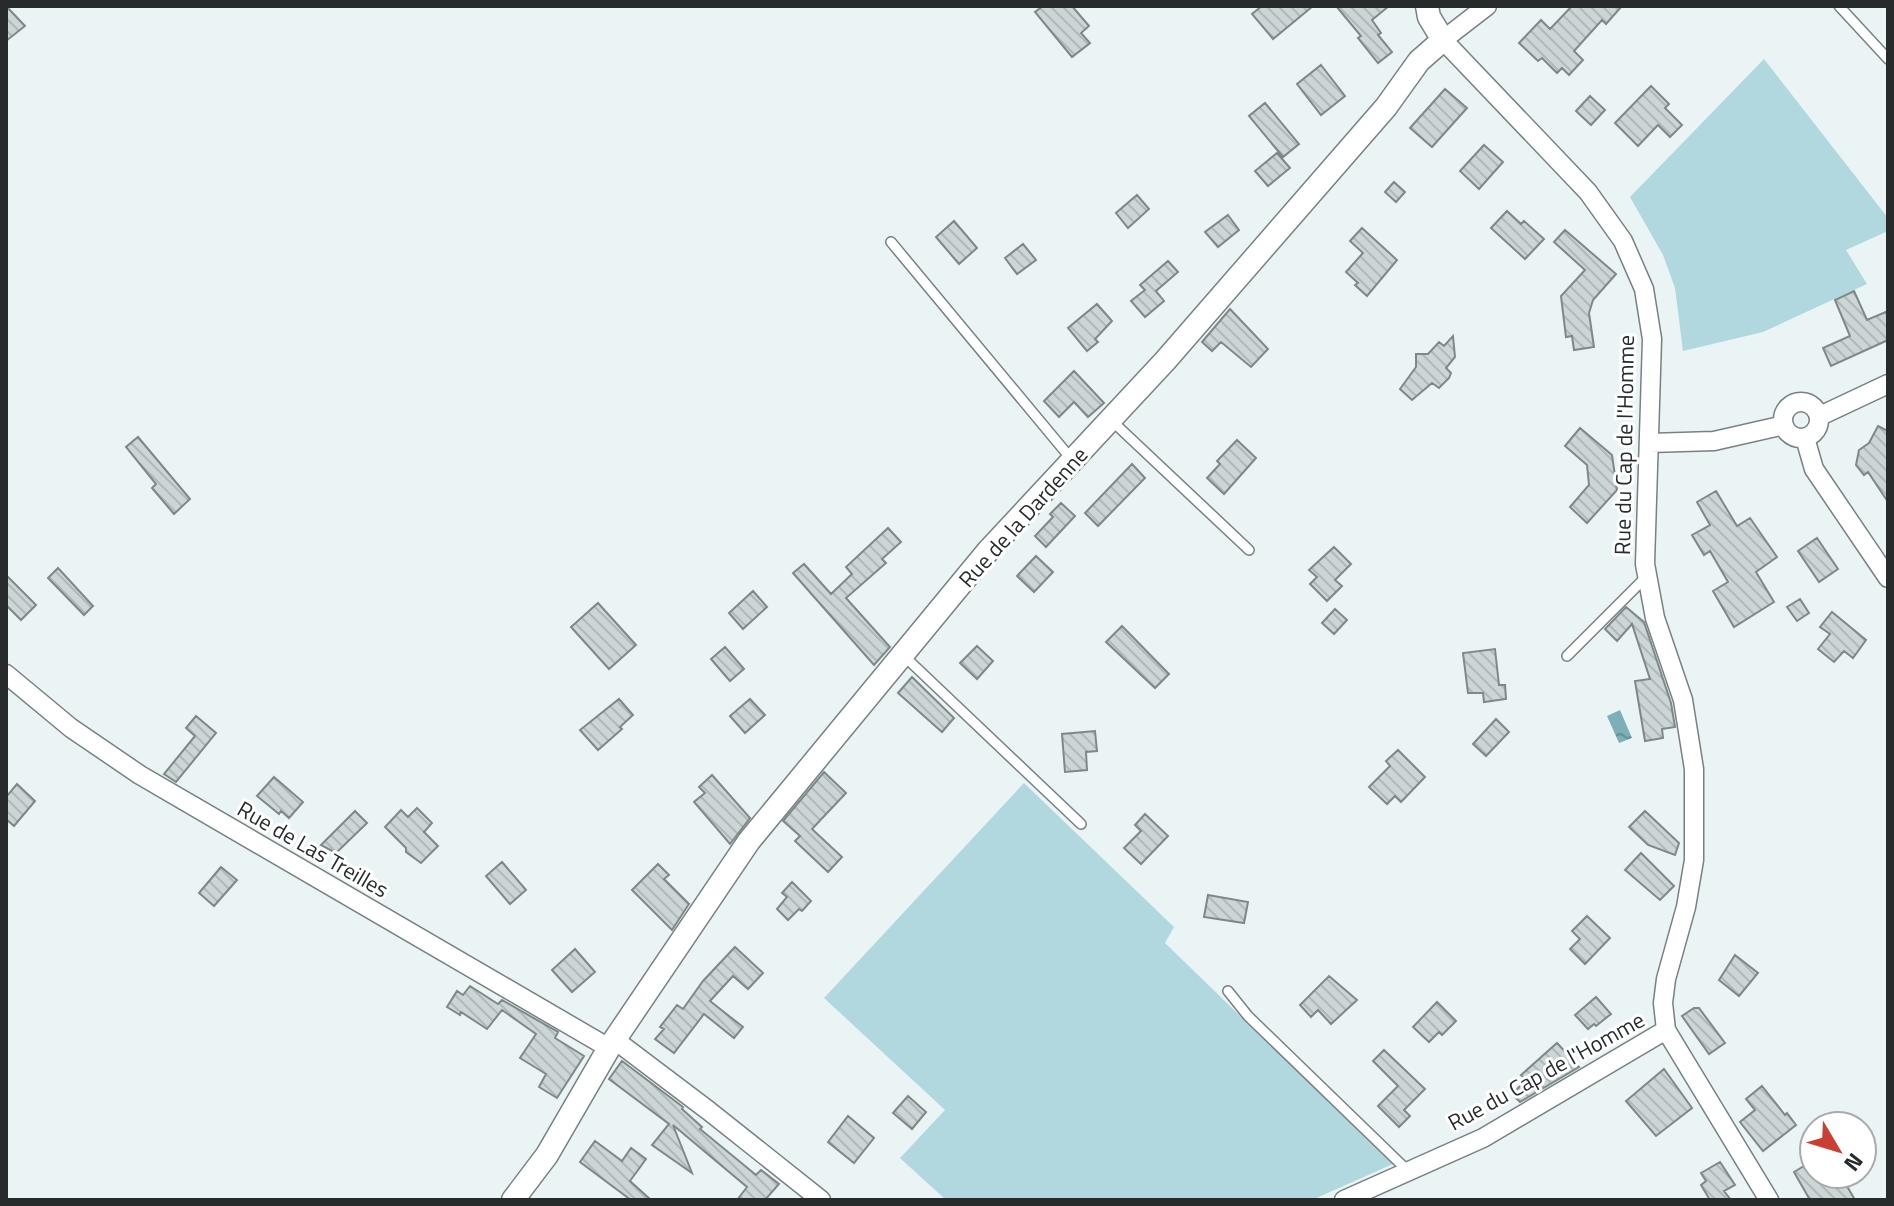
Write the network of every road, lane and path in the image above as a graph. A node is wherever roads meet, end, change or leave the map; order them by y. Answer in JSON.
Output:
{"nodes":[{"id":1,"x":1427,"y":6,"type":"edge"},
{"id":2,"x":1487,"y":6,"type":"edge"},
{"id":3,"x":1839,"y":6,"type":"edge"},
{"id":4,"x":1443,"y":40,"type":"junction"},
{"id":5,"x":1888,"y":59,"type":"edge"},
{"id":6,"x":891,"y":242,"type":"dead end"},
{"id":7,"x":1888,"y":384,"type":"edge"},
{"id":8,"x":1820,"y":416,"type":"junction"},
{"id":9,"x":1111,"y":420,"type":"junction"},
{"id":10,"x":1784,"y":425,"type":"junction"},
{"id":11,"x":1805,"y":438,"type":"junction"},
{"id":12,"x":1650,"y":443,"type":"junction"},
{"id":13,"x":1073,"y":461,"type":"junction"},
{"id":14,"x":1249,"y":550,"type":"dead end"},
{"id":15,"x":1647,"y":576,"type":"junction"},
{"id":16,"x":1888,"y":578,"type":"edge"},
{"id":17,"x":903,"y":655,"type":"junction"},
{"id":18,"x":1567,"y":656,"type":"dead end"},
{"id":19,"x":6,"y":674,"type":"edge"},
{"id":20,"x":1081,"y":824,"type":"dead end"},
{"id":21,"x":1228,"y":991,"type":"dead end"},
{"id":22,"x":1666,"y":1030,"type":"junction"},
{"id":23,"x":612,"y":1044,"type":"junction"},
{"id":24,"x":1408,"y":1171,"type":"junction"},
{"id":25,"x":513,"y":1200,"type":"edge"},
{"id":26,"x":821,"y":1200,"type":"edge"},
{"id":27,"x":1344,"y":1200,"type":"edge"},
{"id":28,"x":1769,"y":1200,"type":"edge"}],
"edges":[{"from":1,"to":4,"type":"street"},
{"from":2,"to":4,"type":"street"},
{"from":3,"to":5,"type":"lane"},
{"from":4,"to":9,"type":"street","name":"Rue de la Dardenne"},
{"from":4,"to":12,"type":"street","name":"Rue du Cap de l'Homme"},
{"from":6,"to":13,"type":"lane"},
{"from":7,"to":8,"type":"street"},
{"from":8,"to":10,"type":"street"},
{"from":8,"to":11,"type":"street"},
{"from":9,"to":13,"type":"street","name":"Rue de la Dardenne"},
{"from":9,"to":14,"type":"lane"},
{"from":10,"to":11,"type":"street"},
{"from":10,"to":12,"type":"street"},
{"from":11,"to":16,"type":"street"},
{"from":12,"to":15,"type":"street","name":"Rue du Cap de l'Homme"},
{"from":13,"to":17,"type":"street","name":"Rue de la Dardenne"},
{"from":15,"to":18,"type":"lane"},
{"from":15,"to":22,"type":"street","name":"Rue du Cap de l'Homme"},
{"from":17,"to":20,"type":"lane"},
{"from":17,"to":23,"type":"street","name":"Rue de la Dardenne"},
{"from":19,"to":23,"type":"street","name":"Rue de Las Treilles"},
{"from":21,"to":24,"type":"lane"},
{"from":22,"to":24,"type":"street","name":"Rue du Cap de l'Homme"},
{"from":22,"to":28,"type":"street"},
{"from":23,"to":25,"type":"street","name":"Rue de la Dardenne"},
{"from":23,"to":26,"type":"street","name":"Rue de Las Treilles"},
{"from":24,"to":27,"type":"street","name":"Rue du Cap de l'Homme"}]}
